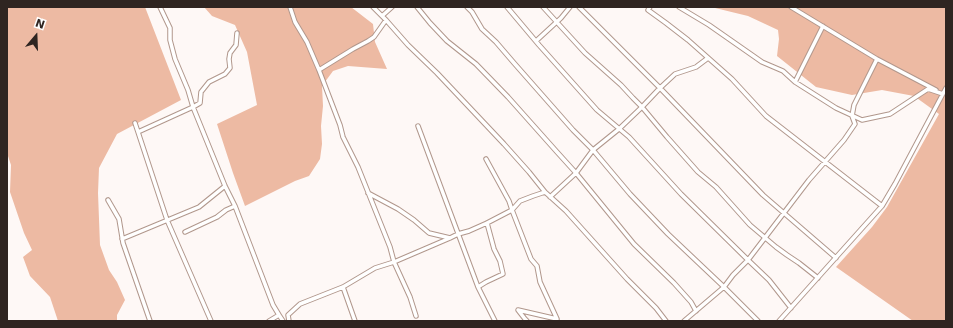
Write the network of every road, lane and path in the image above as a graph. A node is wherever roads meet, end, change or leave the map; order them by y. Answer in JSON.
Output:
{"nodes":[{"id":1,"x":160,"y":7,"type":"edge"},
{"id":2,"x":290,"y":7,"type":"edge"},
{"id":3,"x":373,"y":7,"type":"edge"},
{"id":4,"x":392,"y":7,"type":"edge"},
{"id":5,"x":417,"y":7,"type":"edge"},
{"id":6,"x":467,"y":7,"type":"edge"},
{"id":7,"x":507,"y":7,"type":"edge"},
{"id":8,"x":543,"y":7,"type":"edge"},
{"id":9,"x":570,"y":7,"type":"edge"},
{"id":10,"x":579,"y":7,"type":"edge"},
{"id":11,"x":650,"y":7,"type":"edge"},
{"id":12,"x":679,"y":7,"type":"edge"},
{"id":13,"x":791,"y":7,"type":"edge"},
{"id":14,"x":382,"y":16,"type":"junction"},
{"id":15,"x":386,"y":20,"type":"junction"},
{"id":16,"x":823,"y":26,"type":"junction"},
{"id":17,"x":237,"y":33,"type":"dead end"},
{"id":18,"x":536,"y":41,"type":"junction"},
{"id":19,"x":708,"y":58,"type":"junction"},
{"id":20,"x":877,"y":59,"type":"junction"},
{"id":21,"x":319,"y":70,"type":"junction"},
{"id":22,"x":795,"y":82,"type":"junction"},
{"id":23,"x":660,"y":88,"type":"junction"},
{"id":24,"x":946,"y":88,"type":"edge"},
{"id":25,"x":944,"y":95,"type":"edge"},
{"id":26,"x":193,"y":107,"type":"junction"},
{"id":27,"x":642,"y":107,"type":"junction"},
{"id":28,"x":852,"y":116,"type":"junction"},
{"id":29,"x":135,"y":123,"type":"dead end"},
{"id":30,"x":418,"y":126,"type":"dead end"},
{"id":31,"x":619,"y":129,"type":"junction"},
{"id":32,"x":138,"y":132,"type":"junction"},
{"id":33,"x":593,"y":150,"type":"junction"},
{"id":34,"x":486,"y":159,"type":"dead end"},
{"id":35,"x":824,"y":162,"type":"junction"},
{"id":36,"x":576,"y":173,"type":"junction"},
{"id":37,"x":225,"y":186,"type":"junction"},
{"id":38,"x":545,"y":192,"type":"junction"},
{"id":39,"x":368,"y":193,"type":"junction"},
{"id":40,"x":550,"y":197,"type":"junction"},
{"id":41,"x":108,"y":200,"type":"dead end"},
{"id":42,"x":235,"y":206,"type":"junction"},
{"id":43,"x":882,"y":206,"type":"junction"},
{"id":44,"x":512,"y":210,"type":"junction"},
{"id":45,"x":784,"y":214,"type":"junction"},
{"id":46,"x":168,"y":220,"type":"junction"},
{"id":47,"x":487,"y":223,"type":"junction"},
{"id":48,"x":185,"y":232,"type":"dead end"},
{"id":49,"x":458,"y":234,"type":"junction"},
{"id":50,"x":450,"y":238,"type":"junction"},
{"id":51,"x":765,"y":238,"type":"junction"},
{"id":52,"x":122,"y":239,"type":"junction"},
{"id":53,"x":836,"y":258,"type":"junction"},
{"id":54,"x":748,"y":260,"type":"junction"},
{"id":55,"x":394,"y":262,"type":"junction"},
{"id":56,"x":818,"y":278,"type":"junction"},
{"id":57,"x":342,"y":287,"type":"junction"},
{"id":58,"x":478,"y":287,"type":"junction"},
{"id":59,"x":724,"y":287,"type":"junction"},
{"id":60,"x":791,"y":308,"type":"junction"},
{"id":61,"x":696,"y":311,"type":"junction"},
{"id":62,"x":279,"y":315,"type":"junction"},
{"id":63,"x":416,"y":316,"type":"dead end"},
{"id":64,"x":664,"y":320,"type":"edge"},
{"id":65,"x":150,"y":321,"type":"edge"},
{"id":66,"x":211,"y":321,"type":"edge"},
{"id":67,"x":269,"y":321,"type":"edge"},
{"id":68,"x":283,"y":321,"type":"edge"},
{"id":69,"x":289,"y":321,"type":"edge"},
{"id":70,"x":356,"y":321,"type":"edge"},
{"id":71,"x":495,"y":321,"type":"edge"},
{"id":72,"x":527,"y":321,"type":"edge"},
{"id":73,"x":684,"y":321,"type":"edge"},
{"id":74,"x":758,"y":321,"type":"edge"},
{"id":75,"x":779,"y":321,"type":"edge"}],
"edges":[{"from":1,"to":26,"type":"street"},
{"from":2,"to":21,"type":"street"},
{"from":3,"to":14,"type":"street"},
{"from":4,"to":14,"type":"street"},
{"from":5,"to":36,"type":"street"},
{"from":6,"to":33,"type":"street"},
{"from":7,"to":18,"type":"street"},
{"from":8,"to":27,"type":"street"},
{"from":9,"to":18,"type":"street"},
{"from":10,"to":23,"type":"street"},
{"from":11,"to":19,"type":"street"},
{"from":12,"to":22,"type":"street"},
{"from":13,"to":16,"type":"street"},
{"from":14,"to":15,"type":"street"},
{"from":15,"to":21,"type":"street"},
{"from":15,"to":38,"type":"street"},
{"from":16,"to":20,"type":"street"},
{"from":16,"to":22,"type":"street"},
{"from":17,"to":26,"type":"street"},
{"from":18,"to":31,"type":"street"},
{"from":19,"to":23,"type":"street"},
{"from":19,"to":35,"type":"street"},
{"from":20,"to":25,"type":"street"},
{"from":20,"to":28,"type":"street"},
{"from":21,"to":39,"type":"street"},
{"from":22,"to":28,"type":"street"},
{"from":23,"to":27,"type":"street"},
{"from":23,"to":45,"type":"street"},
{"from":24,"to":25,"type":"street"},
{"from":25,"to":28,"type":"street"},
{"from":25,"to":43,"type":"street"},
{"from":26,"to":32,"type":"street"},
{"from":26,"to":37,"type":"street"},
{"from":27,"to":31,"type":"street"},
{"from":27,"to":51,"type":"street"},
{"from":28,"to":35,"type":"street"},
{"from":29,"to":32,"type":"street"},
{"from":30,"to":49,"type":"street"},
{"from":31,"to":33,"type":"street"},
{"from":31,"to":54,"type":"street"},
{"from":32,"to":46,"type":"street"},
{"from":33,"to":36,"type":"street"},
{"from":33,"to":59,"type":"street"},
{"from":34,"to":44,"type":"street"},
{"from":35,"to":43,"type":"street"},
{"from":35,"to":45,"type":"street"},
{"from":36,"to":40,"type":"street"},
{"from":36,"to":61,"type":"street"},
{"from":37,"to":42,"type":"street"},
{"from":37,"to":46,"type":"street"},
{"from":38,"to":40,"type":"street"},
{"from":38,"to":44,"type":"street"},
{"from":39,"to":50,"type":"street"},
{"from":39,"to":55,"type":"street"},
{"from":40,"to":64,"type":"street"},
{"from":41,"to":52,"type":"street"},
{"from":42,"to":48,"type":"street"},
{"from":42,"to":62,"type":"street"},
{"from":43,"to":53,"type":"street"},
{"from":44,"to":47,"type":"street"},
{"from":44,"to":72,"type":"street"},
{"from":45,"to":51,"type":"street"},
{"from":45,"to":53,"type":"street"},
{"from":46,"to":52,"type":"street"},
{"from":46,"to":66,"type":"street"},
{"from":47,"to":49,"type":"street"},
{"from":47,"to":58,"type":"street"},
{"from":49,"to":50,"type":"street"},
{"from":49,"to":58,"type":"street"},
{"from":50,"to":55,"type":"street"},
{"from":51,"to":54,"type":"street"},
{"from":51,"to":56,"type":"street"},
{"from":52,"to":65,"type":"street"},
{"from":53,"to":56,"type":"street"},
{"from":54,"to":59,"type":"street"},
{"from":54,"to":60,"type":"street"},
{"from":55,"to":57,"type":"street"},
{"from":55,"to":63,"type":"street"},
{"from":56,"to":60,"type":"street"},
{"from":57,"to":69,"type":"street"},
{"from":57,"to":70,"type":"street"},
{"from":58,"to":71,"type":"street"},
{"from":59,"to":61,"type":"street"},
{"from":59,"to":74,"type":"street"},
{"from":60,"to":75,"type":"street"},
{"from":61,"to":73,"type":"street"},
{"from":62,"to":67,"type":"street"},
{"from":62,"to":68,"type":"street"}]}
